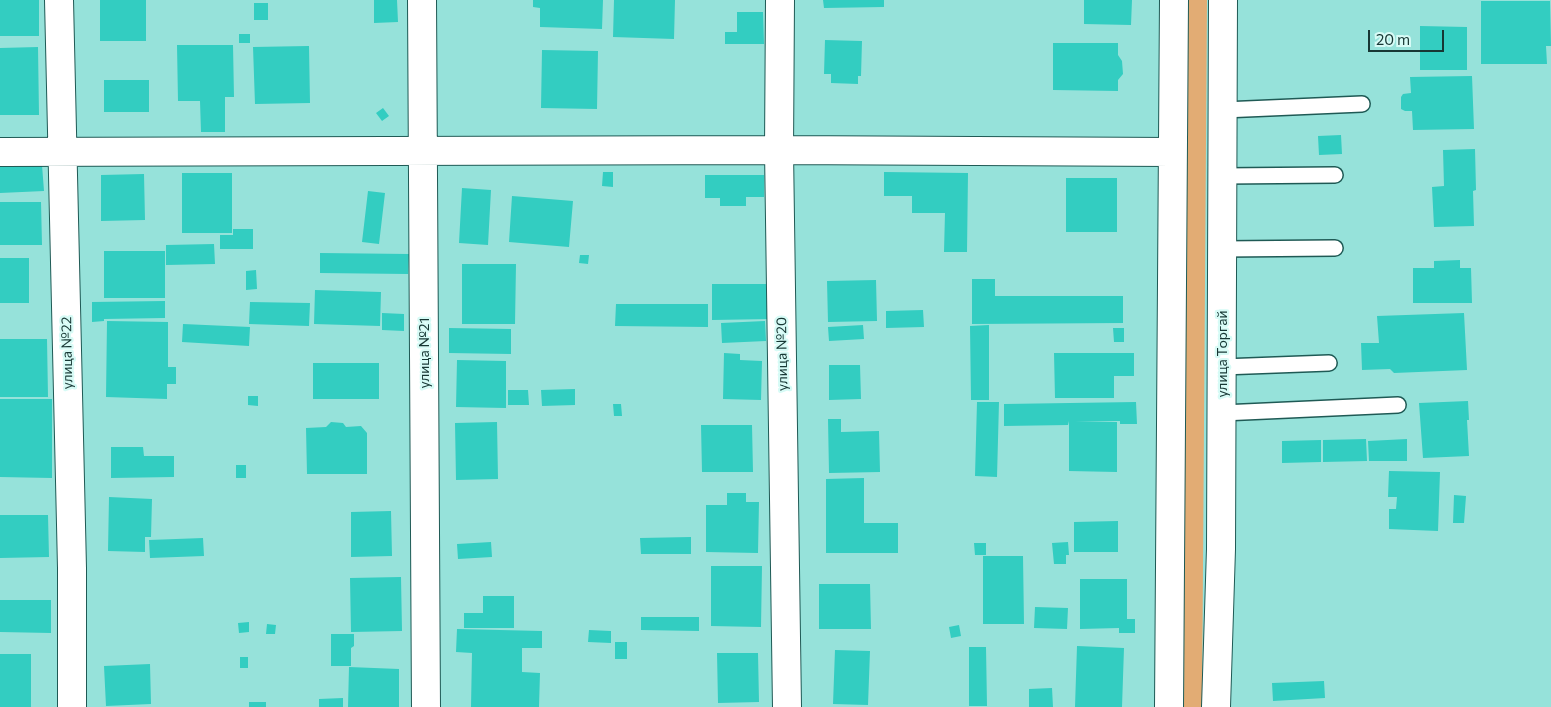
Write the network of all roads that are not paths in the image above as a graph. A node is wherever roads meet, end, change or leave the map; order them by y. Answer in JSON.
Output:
{"nodes":[{"id":1,"x":60,"y":0,"type":"edge"},
{"id":2,"x":422,"y":0,"type":"edge"},
{"id":3,"x":780,"y":0,"type":"edge"},
{"id":4,"x":1174,"y":0,"type":"edge"},
{"id":5,"x":1222,"y":0,"type":"edge"},
{"id":6,"x":1362,"y":104,"type":"dead end"},
{"id":7,"x":1223,"y":110,"type":"junction"},
{"id":8,"x":779,"y":150,"type":"junction"},
{"id":9,"x":423,"y":151,"type":"junction"},
{"id":10,"x":0,"y":152,"type":"edge"},
{"id":11,"x":62,"y":152,"type":"junction"},
{"id":12,"x":1172,"y":152,"type":"junction"},
{"id":13,"x":1335,"y":175,"type":"dead end"},
{"id":14,"x":1223,"y":176,"type":"junction"},
{"id":15,"x":1335,"y":248,"type":"dead end"},
{"id":16,"x":1222,"y":250,"type":"junction"},
{"id":17,"x":1329,"y":363,"type":"dead end"},
{"id":18,"x":1222,"y":367,"type":"junction"},
{"id":19,"x":1398,"y":405,"type":"dead end"},
{"id":20,"x":1222,"y":413,"type":"junction"},
{"id":21,"x":72,"y":707,"type":"edge"},
{"id":22,"x":426,"y":707,"type":"edge"},
{"id":23,"x":787,"y":707,"type":"edge"},
{"id":24,"x":1169,"y":707,"type":"edge"},
{"id":25,"x":1216,"y":707,"type":"edge"}],
"edges":[{"from":1,"to":11,"type":"street","name":"улица №22"},
{"from":2,"to":9,"type":"street","name":"улица №21"},
{"from":3,"to":8,"type":"street","name":"улица №20"},
{"from":4,"to":12,"type":"street"},
{"from":5,"to":7,"type":"street","name":"улица Торгай"},
{"from":6,"to":7,"type":"lane"},
{"from":7,"to":14,"type":"street","name":"улица Торгай"},
{"from":8,"to":9,"type":"street"},
{"from":8,"to":12,"type":"street"},
{"from":8,"to":23,"type":"street","name":"улица №20"},
{"from":9,"to":11,"type":"street"},
{"from":9,"to":22,"type":"street","name":"улица №21"},
{"from":10,"to":11,"type":"street"},
{"from":11,"to":21,"type":"street","name":"улица №22"},
{"from":12,"to":24,"type":"street"},
{"from":13,"to":14,"type":"lane"},
{"from":14,"to":16,"type":"street","name":"улица Торгай"},
{"from":15,"to":16,"type":"lane"},
{"from":16,"to":18,"type":"street","name":"улица Торгай"},
{"from":17,"to":18,"type":"lane"},
{"from":18,"to":20,"type":"street","name":"улица Торгай"},
{"from":19,"to":20,"type":"lane"},
{"from":20,"to":25,"type":"street","name":"улица Торгай"}]}
